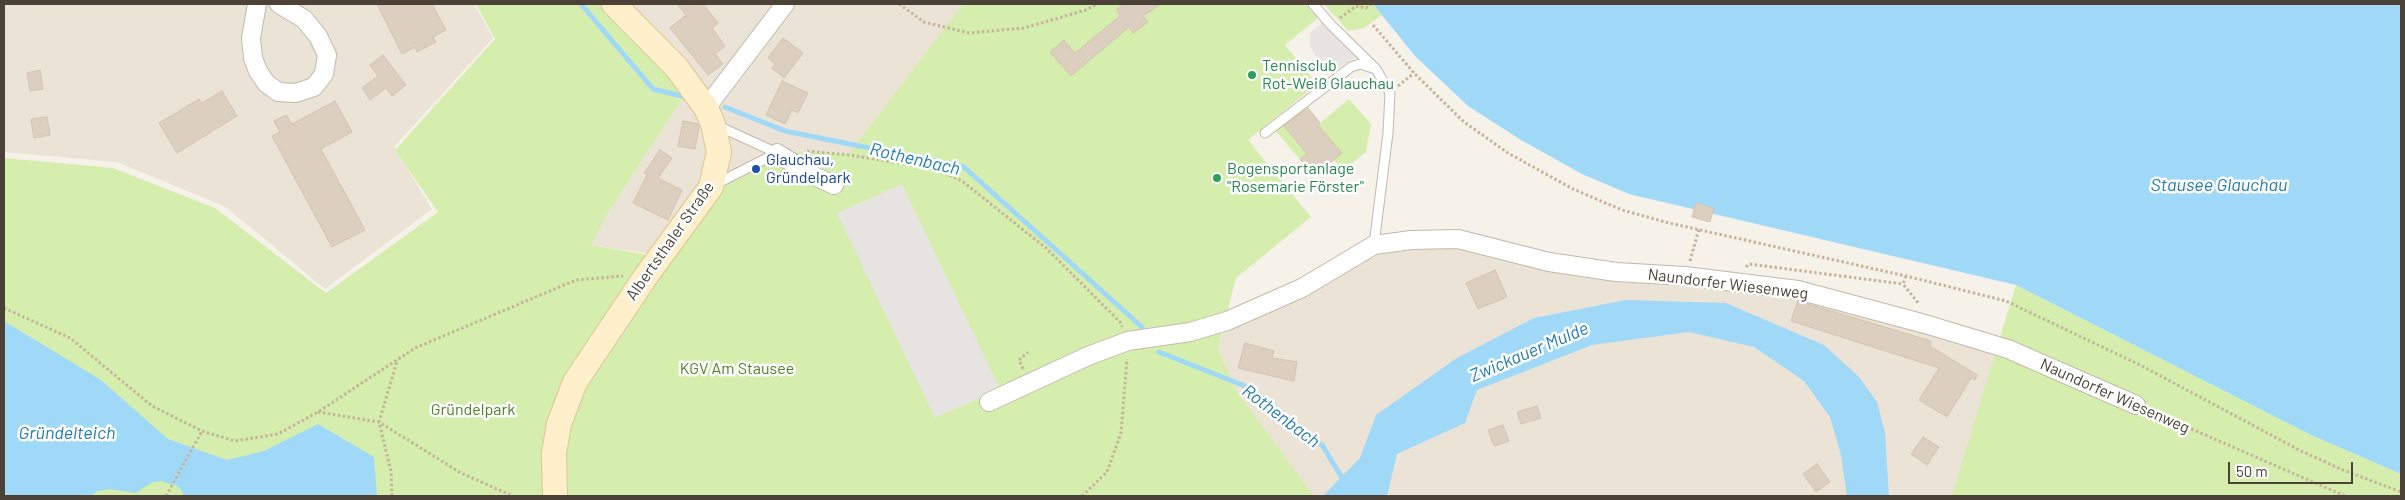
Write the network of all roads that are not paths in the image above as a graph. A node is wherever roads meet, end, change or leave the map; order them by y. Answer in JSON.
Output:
{"nodes":[{"id":1,"x":257,"y":4,"type":"edge"},
{"id":2,"x":279,"y":4,"type":"edge"},
{"id":3,"x":614,"y":4,"type":"edge"},
{"id":4,"x":785,"y":4,"type":"edge"},
{"id":5,"x":1313,"y":4,"type":"edge"},
{"id":6,"x":1376,"y":69,"type":"junction"},
{"id":7,"x":710,"y":116,"type":"junction"},
{"id":8,"x":1265,"y":133,"type":"dead end"},
{"id":9,"x":777,"y":153,"type":"junction"},
{"id":10,"x":834,"y":186,"type":"dead end"},
{"id":11,"x":711,"y":187,"type":"junction"},
{"id":12,"x":1374,"y":245,"type":"junction"},
{"id":13,"x":989,"y":402,"type":"dead end"},
{"id":14,"x":2136,"y":405,"type":"road end"},
{"id":15,"x":555,"y":496,"type":"edge"}],
"edges":[{"from":1,"to":2,"type":"street"},
{"from":3,"to":7,"type":"street","name":"Albertsthaler Straße"},
{"from":4,"to":7,"type":"street"},
{"from":5,"to":6,"type":"lane"},
{"from":6,"to":8,"type":"lane"},
{"from":6,"to":12,"type":"lane"},
{"from":7,"to":9,"type":"lane"},
{"from":7,"to":11,"type":"street","name":"Albertsthaler Straße"},
{"from":9,"to":10,"type":"street"},
{"from":9,"to":11,"type":"lane"},
{"from":11,"to":15,"type":"street","name":"Albertsthaler Straße"},
{"from":12,"to":13,"type":"street","name":"Naundorfer Wiesenweg"},
{"from":12,"to":14,"type":"street","name":"Naundorfer Wiesenweg"}]}
